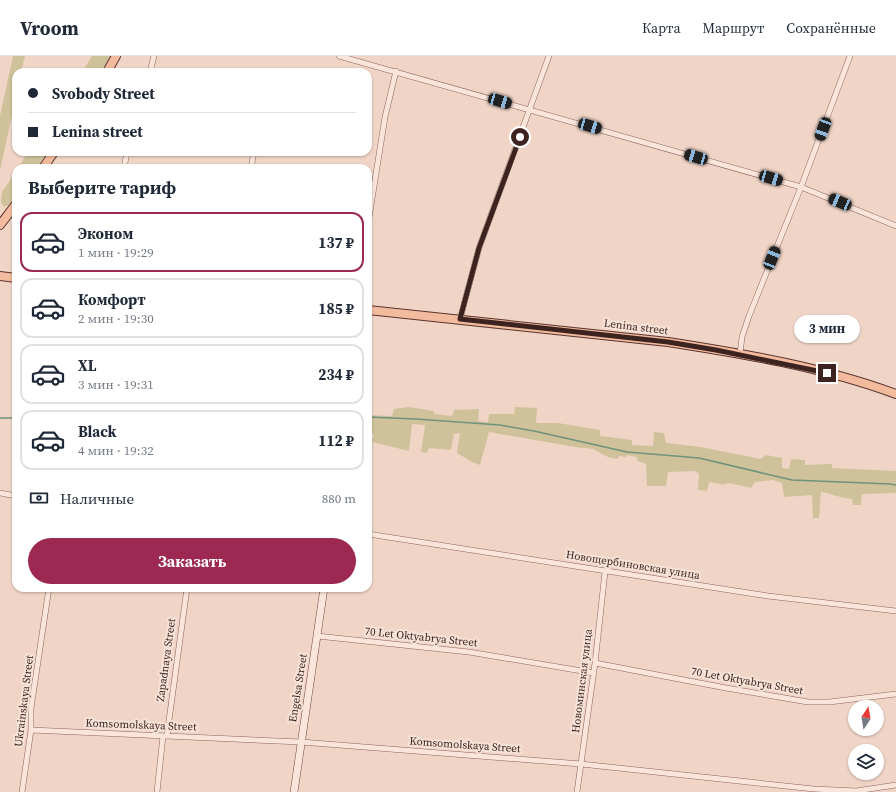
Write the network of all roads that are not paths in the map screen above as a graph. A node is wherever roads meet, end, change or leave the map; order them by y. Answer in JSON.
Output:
{"nodes":[{"id":1,"x":116,"y":56,"type":"edge"},
{"id":2,"x":154,"y":56,"type":"edge"},
{"id":3,"x":339,"y":56,"type":"edge"},
{"id":4,"x":549,"y":56,"type":"edge"},
{"id":5,"x":850,"y":56,"type":"edge"},
{"id":6,"x":109,"y":68,"type":"edge"},
{"id":7,"x":151,"y":68,"type":"edge"},
{"id":8,"x":396,"y":71,"type":"junction"},
{"id":9,"x":530,"y":109,"type":"junction"},
{"id":10,"x":801,"y":187,"type":"junction"},
{"id":11,"x":372,"y":200,"type":"edge"},
{"id":12,"x":12,"y":209,"type":"edge"},
{"id":13,"x":0,"y":225,"type":"edge"},
{"id":14,"x":896,"y":226,"type":"edge"},
{"id":15,"x":0,"y":276,"type":"edge"},
{"id":16,"x":12,"y":278,"type":"edge"},
{"id":17,"x":372,"y":310,"type":"edge"},
{"id":18,"x":460,"y":319,"type":"junction"},
{"id":19,"x":740,"y":354,"type":"junction"},
{"id":20,"x":896,"y":394,"type":"edge"},
{"id":21,"x":0,"y":494,"type":"edge"},
{"id":22,"x":12,"y":496,"type":"edge"},
{"id":23,"x":372,"y":535,"type":"edge"},
{"id":24,"x":605,"y":572,"type":"junction"},
{"id":25,"x":48,"y":592,"type":"edge"},
{"id":26,"x":186,"y":592,"type":"edge"},
{"id":27,"x":323,"y":592,"type":"edge"},
{"id":28,"x":896,"y":611,"type":"edge"},
{"id":29,"x":317,"y":636,"type":"junction"},
{"id":30,"x":595,"y":663,"type":"junction"},
{"id":31,"x":594,"y":673,"type":"junction"},
{"id":32,"x":896,"y":694,"type":"edge"},
{"id":33,"x":31,"y":730,"type":"junction"},
{"id":34,"x":165,"y":736,"type":"junction"},
{"id":35,"x":301,"y":742,"type":"junction"},
{"id":36,"x":581,"y":764,"type":"junction"},
{"id":37,"x":896,"y":785,"type":"edge"},
{"id":38,"x":22,"y":792,"type":"edge"},
{"id":39,"x":157,"y":792,"type":"edge"},
{"id":40,"x":294,"y":792,"type":"edge"},
{"id":41,"x":577,"y":792,"type":"edge"}],
"edges":[{"from":1,"to":6,"type":"main road"},
{"from":2,"to":7,"type":"street"},
{"from":3,"to":8,"type":"street"},
{"from":4,"to":9,"type":"street"},
{"from":5,"to":10,"type":"street"},
{"from":8,"to":9,"type":"street"},
{"from":8,"to":11,"type":"street"},
{"from":9,"to":10,"type":"street"},
{"from":9,"to":18,"type":"street"},
{"from":10,"to":14,"type":"street"},
{"from":10,"to":19,"type":"street"},
{"from":12,"to":13,"type":"main road"},
{"from":15,"to":16,"type":"main road"},
{"from":17,"to":18,"type":"main road","name":"Lenina street"},
{"from":18,"to":19,"type":"main road","name":"Lenina street"},
{"from":19,"to":20,"type":"main road","name":"Lenina street"},
{"from":21,"to":22,"type":"street"},
{"from":23,"to":24,"type":"street","name":"Новощербиновская улица"},
{"from":24,"to":28,"type":"street","name":"Новощербиновская улица"},
{"from":24,"to":30,"type":"street","name":"Новоминская улица"},
{"from":25,"to":33,"type":"street","name":"Ukrainskaya Street"},
{"from":26,"to":34,"type":"street","name":"Zapadnaya Street"},
{"from":27,"to":29,"type":"main road","name":"Engelsa Street"},
{"from":29,"to":31,"type":"street","name":"70 Let Oktyabrya Street"},
{"from":29,"to":35,"type":"main road","name":"Engelsa Street"},
{"from":30,"to":31,"type":"street","name":"Новоминская улица"},
{"from":30,"to":32,"type":"street","name":"70 Let Oktyabrya Street"},
{"from":31,"to":36,"type":"street","name":"Новоминская улица"},
{"from":33,"to":34,"type":"street","name":"Komsomolskaya Street"},
{"from":33,"to":38,"type":"street","name":"Ukrainskaya Street"},
{"from":34,"to":35,"type":"street","name":"Komsomolskaya Street"},
{"from":34,"to":39,"type":"street","name":"Zapadnaya Street"},
{"from":35,"to":36,"type":"street","name":"Komsomolskaya Street"},
{"from":35,"to":40,"type":"main road","name":"Engelsa Street"},
{"from":36,"to":37,"type":"street","name":"Komsomolskaya Street"},
{"from":36,"to":41,"type":"street","name":"Новоминская улица"}]}
